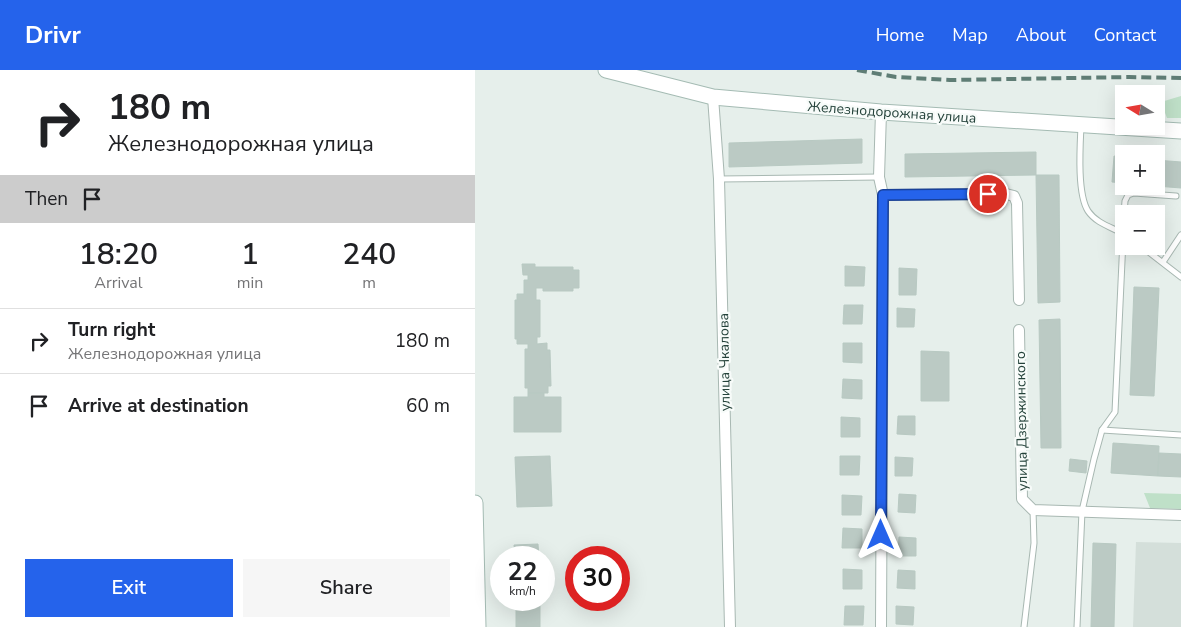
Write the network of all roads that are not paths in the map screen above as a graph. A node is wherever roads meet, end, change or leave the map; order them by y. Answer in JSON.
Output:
{"nodes":[{"id":1,"x":606,"y":70,"type":"edge"},
{"id":2,"x":713,"y":97,"type":"junction"},
{"id":3,"x":881,"y":112,"type":"junction"},
{"id":4,"x":1081,"y":125,"type":"junction"},
{"id":5,"x":1181,"y":131,"type":"edge"},
{"id":6,"x":879,"y":177,"type":"junction"},
{"id":7,"x":719,"y":179,"type":"junction"},
{"id":8,"x":883,"y":195,"type":"junction"},
{"id":9,"x":1176,"y":196,"type":"dead end"},
{"id":10,"x":1125,"y":205,"type":"edge"},
{"id":11,"x":1115,"y":230,"type":"edge"},
{"id":12,"x":1181,"y":235,"type":"edge"},
{"id":13,"x":1122,"y":255,"type":"edge"},
{"id":14,"x":1153,"y":255,"type":"edge"},
{"id":15,"x":1163,"y":262,"type":"junction"},
{"id":16,"x":1181,"y":277,"type":"edge"},
{"id":17,"x":1019,"y":300,"type":"dead end"},
{"id":18,"x":1019,"y":330,"type":"dead end"},
{"id":19,"x":1102,"y":430,"type":"junction"},
{"id":20,"x":1181,"y":435,"type":"edge"},
{"id":21,"x":475,"y":503,"type":"edge"},
{"id":22,"x":1033,"y":510,"type":"junction"},
{"id":23,"x":1082,"y":511,"type":"junction"},
{"id":24,"x":1181,"y":515,"type":"edge"},
{"id":25,"x":476,"y":604,"type":"edge"},
{"id":26,"x":477,"y":626,"type":"edge"},
{"id":27,"x":730,"y":627,"type":"edge"},
{"id":28,"x":881,"y":627,"type":"edge"},
{"id":29,"x":1024,"y":627,"type":"edge"},
{"id":30,"x":1077,"y":627,"type":"edge"}],
"edges":[{"from":1,"to":2,"type":"street","name":"Железнодорожная улица"},
{"from":2,"to":3,"type":"street","name":"Железнодорожная улица"},
{"from":2,"to":7,"type":"street","name":"улица Чкалова"},
{"from":3,"to":4,"type":"street","name":"Железнодорожная улица"},
{"from":3,"to":6,"type":"street"},
{"from":4,"to":5,"type":"street","name":"Железнодорожная улица"},
{"from":4,"to":11,"type":"lane"},
{"from":6,"to":7,"type":"lane"},
{"from":6,"to":8,"type":"street"},
{"from":7,"to":27,"type":"street","name":"улица Чкалова"},
{"from":8,"to":17,"type":"street"},
{"from":8,"to":28,"type":"street"},
{"from":9,"to":10,"type":"lane"},
{"from":12,"to":15,"type":"lane"},
{"from":13,"to":19,"type":"lane"},
{"from":14,"to":15,"type":"lane"},
{"from":15,"to":16,"type":"lane"},
{"from":18,"to":22,"type":"street","name":"улица Дзержинского"},
{"from":19,"to":20,"type":"lane"},
{"from":19,"to":23,"type":"lane"},
{"from":21,"to":25,"type":"street"},
{"from":22,"to":23,"type":"street","name":"улица Дзержинского"},
{"from":22,"to":29,"type":"lane"},
{"from":23,"to":24,"type":"street","name":"улица Дзержинского"},
{"from":23,"to":30,"type":"lane"},
{"from":25,"to":26,"type":"street"}]}
